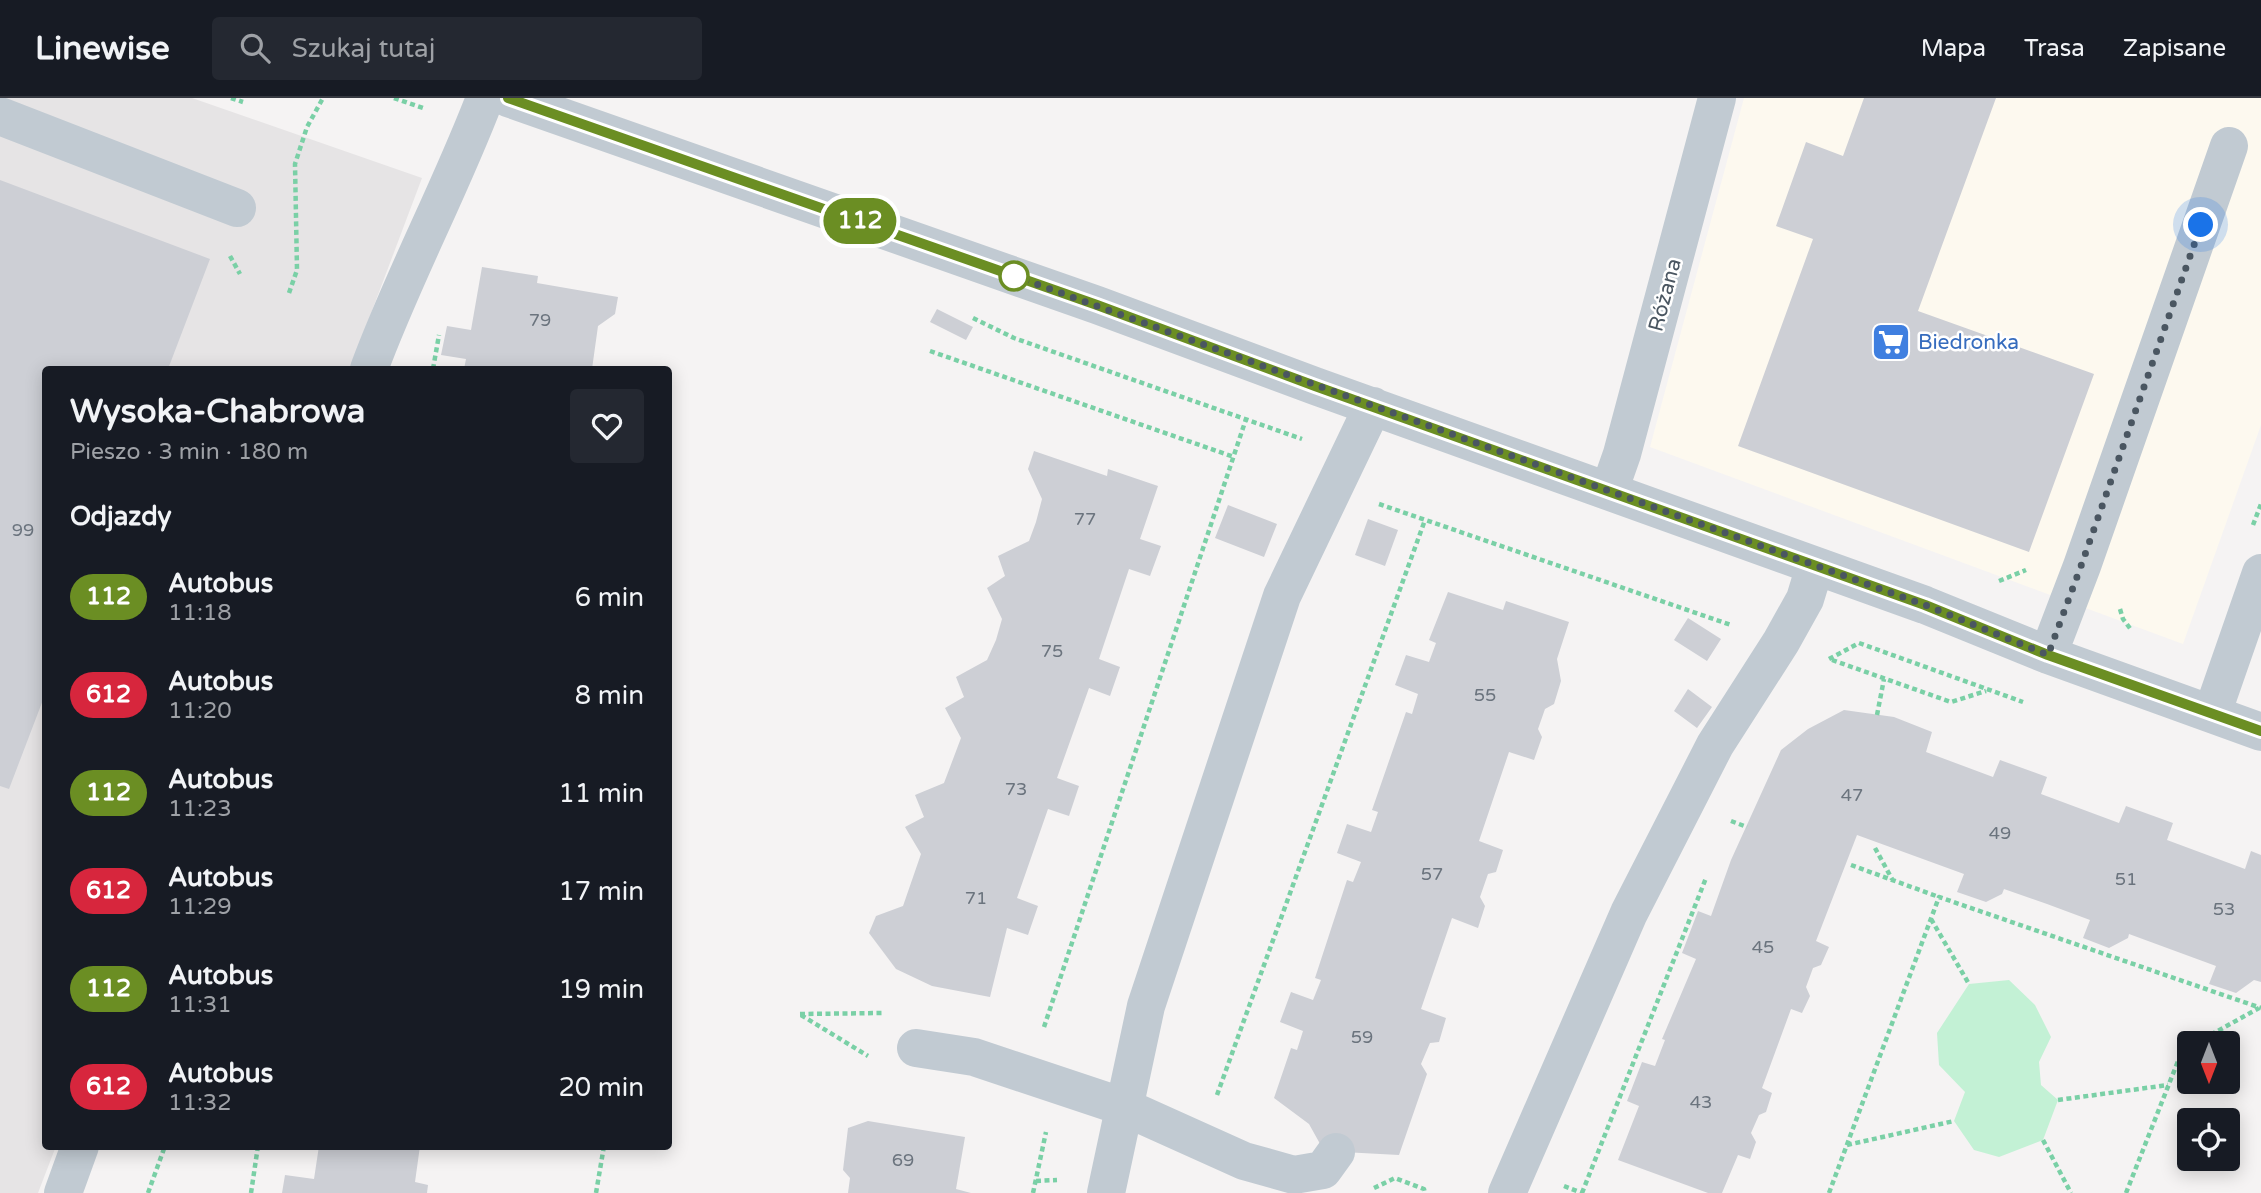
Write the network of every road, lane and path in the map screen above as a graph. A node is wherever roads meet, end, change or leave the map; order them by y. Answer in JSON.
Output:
{"nodes":[{"id":1,"x":231,"y":98,"type":"edge"},
{"id":2,"x":323,"y":98,"type":"edge"},
{"id":3,"x":485,"y":98,"type":"edge"},
{"id":4,"x":508,"y":98,"type":"edge"},
{"id":5,"x":1717,"y":98,"type":"edge"},
{"id":6,"x":243,"y":102,"type":"dead end"},
{"id":7,"x":0,"y":116,"type":"edge"},
{"id":8,"x":2229,"y":146,"type":"dead end"},
{"id":9,"x":237,"y":208,"type":"dead end"},
{"id":10,"x":289,"y":293,"type":"dead end"},
{"id":11,"x":930,"y":351,"type":"dead end"},
{"id":12,"x":1084,"y":363,"type":"dead end"},
{"id":13,"x":370,"y":366,"type":"edge"},
{"id":14,"x":1373,"y":406,"type":"junction"},
{"id":15,"x":1246,"y":419,"type":"junction"},
{"id":16,"x":1234,"y":457,"type":"junction"},
{"id":17,"x":1333,"y":488,"type":"junction"},
{"id":18,"x":1609,"y":491,"type":"junction"},
{"id":19,"x":1425,"y":520,"type":"junction"},
{"id":20,"x":1815,"y":566,"type":"junction"},
{"id":21,"x":2258,"y":590,"type":"edge"},
{"id":22,"x":1781,"y":642,"type":"junction"},
{"id":23,"x":2048,"y":655,"type":"junction"},
{"id":24,"x":1831,"y":659,"type":"junction"},
{"id":25,"x":1884,"y":679,"type":"junction"},
{"id":26,"x":1987,"y":691,"type":"junction"},
{"id":27,"x":2035,"y":706,"type":"dead end"},
{"id":28,"x":2211,"y":714,"type":"junction"},
{"id":29,"x":1877,"y":715,"type":"dead end"},
{"id":30,"x":2261,"y":732,"type":"edge"},
{"id":31,"x":1729,"y":820,"type":"dead end"},
{"id":32,"x":1746,"y":827,"type":"dead end"},
{"id":33,"x":1875,"y":848,"type":"dead end"},
{"id":34,"x":1851,"y":865,"type":"dead end"},
{"id":35,"x":1709,"y":872,"type":"dead end"},
{"id":36,"x":1892,"y":880,"type":"junction"},
{"id":37,"x":1939,"y":897,"type":"junction"},
{"id":38,"x":1931,"y":919,"type":"junction"},
{"id":39,"x":1969,"y":984,"type":"dead end"},
{"id":40,"x":2261,"y":1008,"type":"edge"},
{"id":41,"x":879,"y":1013,"type":"dead end"},
{"id":42,"x":2218,"y":1031,"type":"edge"},
{"id":43,"x":1041,"y":1035,"type":"dead end"},
{"id":44,"x":916,"y":1048,"type":"dead end"},
{"id":45,"x":873,"y":1059,"type":"dead end"},
{"id":46,"x":2177,"y":1063,"type":"edge"},
{"id":47,"x":2168,"y":1085,"type":"junction"},
{"id":48,"x":1216,"y":1098,"type":"dead end"},
{"id":49,"x":2058,"y":1100,"type":"dead end"},
{"id":50,"x":1124,"y":1107,"type":"junction"},
{"id":51,"x":1954,"y":1121,"type":"dead end"},
{"id":52,"x":1046,"y":1130,"type":"dead end"},
{"id":53,"x":2043,"y":1140,"type":"dead end"},
{"id":54,"x":1847,"y":1145,"type":"junction"},
{"id":55,"x":79,"y":1150,"type":"edge"},
{"id":56,"x":164,"y":1150,"type":"edge"},
{"id":57,"x":257,"y":1150,"type":"edge"},
{"id":58,"x":603,"y":1150,"type":"edge"},
{"id":59,"x":1335,"y":1152,"type":"dead end"},
{"id":60,"x":63,"y":1193,"type":"edge"},
{"id":61,"x":148,"y":1193,"type":"edge"},
{"id":62,"x":251,"y":1193,"type":"edge"},
{"id":63,"x":596,"y":1193,"type":"edge"},
{"id":64,"x":1033,"y":1193,"type":"edge"},
{"id":65,"x":1106,"y":1193,"type":"edge"},
{"id":66,"x":1367,"y":1193,"type":"edge"},
{"id":67,"x":1425,"y":1193,"type":"edge"},
{"id":68,"x":1507,"y":1193,"type":"edge"},
{"id":69,"x":1582,"y":1193,"type":"edge"},
{"id":70,"x":1829,"y":1193,"type":"edge"},
{"id":71,"x":2071,"y":1193,"type":"edge"},
{"id":72,"x":2126,"y":1193,"type":"edge"}],
"edges":[{"from":1,"to":6,"type":"path"},
{"from":2,"to":10,"type":"path"},
{"from":3,"to":13,"type":"street"},
{"from":4,"to":14,"type":"street"},
{"from":5,"to":18,"type":"street","name":"Różana"},
{"from":7,"to":9,"type":"street"},
{"from":8,"to":23,"type":"street"},
{"from":11,"to":16,"type":"path"},
{"from":12,"to":15,"type":"path"},
{"from":14,"to":17,"type":"street"},
{"from":14,"to":18,"type":"street"},
{"from":15,"to":16,"type":"path"},
{"from":15,"to":17,"type":"path"},
{"from":16,"to":43,"type":"path"},
{"from":17,"to":19,"type":"path"},
{"from":17,"to":50,"type":"street"},
{"from":18,"to":20,"type":"street"},
{"from":19,"to":22,"type":"path"},
{"from":19,"to":48,"type":"path"},
{"from":20,"to":22,"type":"street"},
{"from":20,"to":23,"type":"street"},
{"from":21,"to":28,"type":"street"},
{"from":22,"to":24,"type":"path"},
{"from":22,"to":68,"type":"street"},
{"from":23,"to":28,"type":"street"},
{"from":24,"to":25,"type":"path"},
{"from":24,"to":26,"type":"path"},
{"from":25,"to":26,"type":"path"},
{"from":25,"to":29,"type":"path"},
{"from":26,"to":27,"type":"path"},
{"from":28,"to":30,"type":"street"},
{"from":31,"to":32,"type":"path"},
{"from":33,"to":36,"type":"path"},
{"from":34,"to":36,"type":"path"},
{"from":35,"to":69,"type":"path"},
{"from":36,"to":37,"type":"path"},
{"from":37,"to":38,"type":"path"},
{"from":37,"to":40,"type":"path"},
{"from":38,"to":39,"type":"path"},
{"from":38,"to":54,"type":"path"},
{"from":40,"to":42,"type":"path"},
{"from":41,"to":45,"type":"path"},
{"from":44,"to":50,"type":"street"},
{"from":46,"to":47,"type":"path"},
{"from":47,"to":49,"type":"path"},
{"from":47,"to":72,"type":"path"},
{"from":50,"to":59,"type":"street"},
{"from":50,"to":65,"type":"street"},
{"from":51,"to":54,"type":"path"},
{"from":52,"to":64,"type":"path"},
{"from":53,"to":71,"type":"path"},
{"from":54,"to":70,"type":"path"},
{"from":55,"to":60,"type":"street"},
{"from":56,"to":61,"type":"path"},
{"from":57,"to":62,"type":"path"},
{"from":58,"to":63,"type":"path"},
{"from":66,"to":67,"type":"path"}]}
